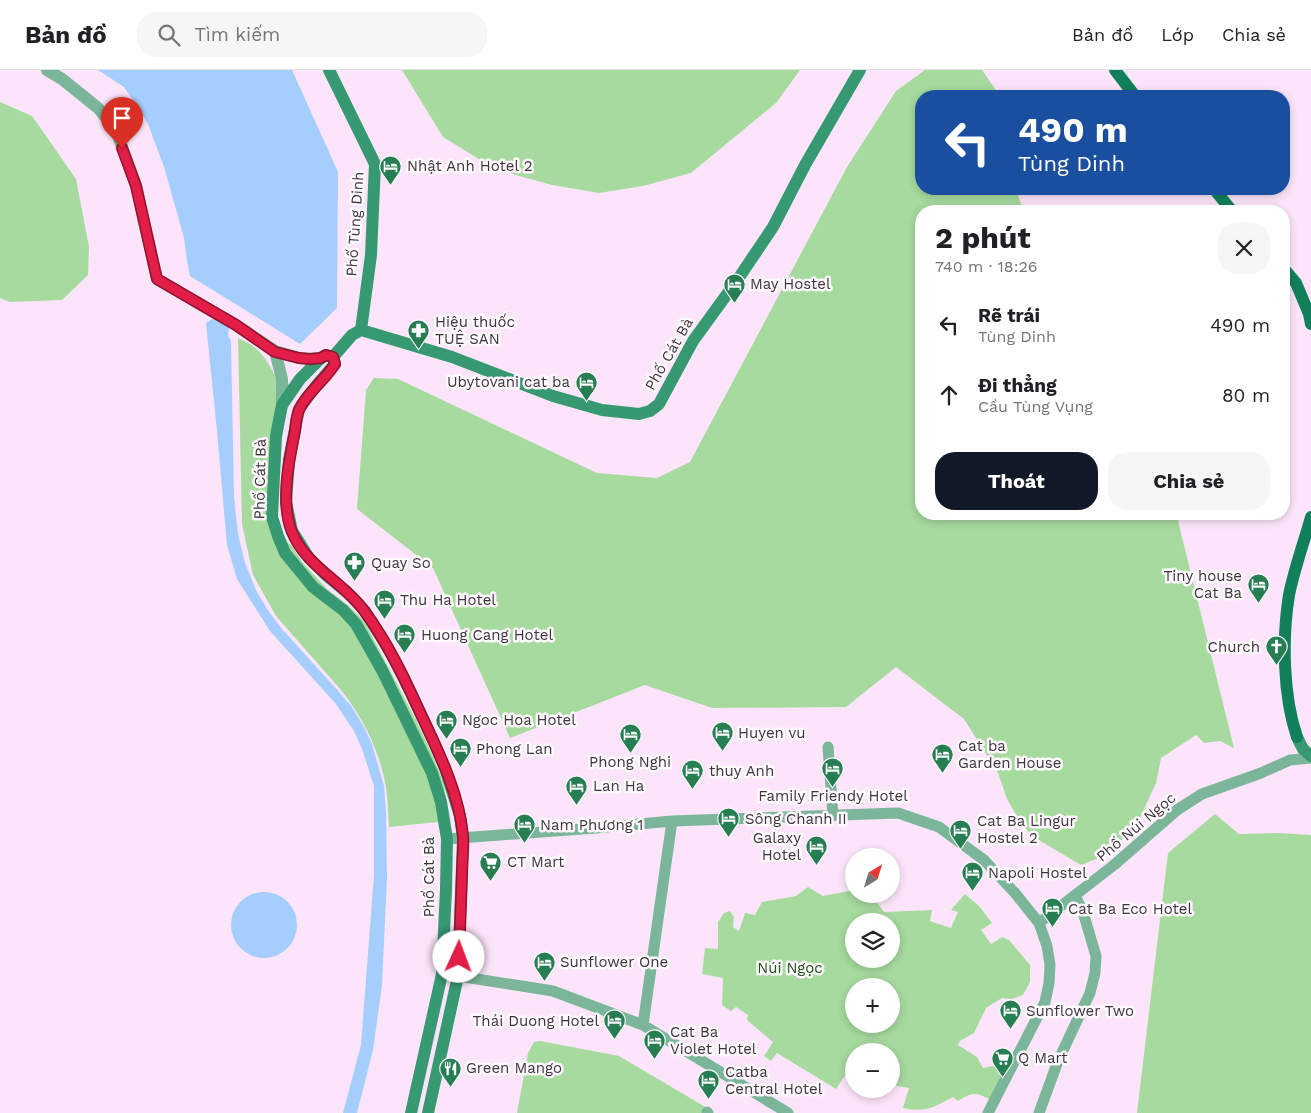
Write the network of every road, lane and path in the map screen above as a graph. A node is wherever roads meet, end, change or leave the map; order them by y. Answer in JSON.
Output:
{"nodes":[{"id":1,"x":47,"y":70,"type":"edge"},
{"id":2,"x":329,"y":70,"type":"edge"},
{"id":3,"x":860,"y":70,"type":"edge"},
{"id":4,"x":1115,"y":70,"type":"edge"},
{"id":5,"x":1130,"y":90,"type":"edge"},
{"id":6,"x":1219,"y":195,"type":"edge"},
{"id":7,"x":1227,"y":205,"type":"edge"},
{"id":8,"x":1290,"y":276,"type":"edge"},
{"id":9,"x":1311,"y":324,"type":"edge"},
{"id":10,"x":361,"y":330,"type":"junction"},
{"id":11,"x":275,"y":352,"type":"junction"},
{"id":12,"x":327,"y":357,"type":"junction"},
{"id":13,"x":282,"y":405,"type":"junction"},
{"id":14,"x":299,"y":409,"type":"junction"},
{"id":15,"x":1311,"y":517,"type":"edge"},
{"id":16,"x":292,"y":532,"type":"junction"},
{"id":17,"x":278,"y":536,"type":"junction"},
{"id":18,"x":396,"y":663,"type":"junction"},
{"id":19,"x":382,"y":670,"type":"junction"},
{"id":20,"x":1297,"y":737,"type":"junction"},
{"id":21,"x":828,"y":748,"type":"dead end"},
{"id":22,"x":1311,"y":757,"type":"edge"},
{"id":23,"x":1290,"y":760,"type":"junction"},
{"id":24,"x":833,"y":816,"type":"junction"},
{"id":25,"x":672,"y":821,"type":"junction"},
{"id":26,"x":463,"y":838,"type":"junction"},
{"id":27,"x":447,"y":839,"type":"junction"},
{"id":28,"x":1075,"y":895,"type":"junction"},
{"id":29,"x":1039,"y":923,"type":"junction"},
{"id":30,"x":442,"y":974,"type":"junction"},
{"id":31,"x":458,"y":976,"type":"junction"},
{"id":32,"x":643,"y":1025,"type":"junction"},
{"id":33,"x":411,"y":1113,"type":"edge"},
{"id":34,"x":428,"y":1113,"type":"edge"},
{"id":35,"x":788,"y":1113,"type":"edge"},
{"id":36,"x":988,"y":1113,"type":"edge"},
{"id":37,"x":1039,"y":1113,"type":"edge"}],
"edges":[{"from":1,"to":11,"type":"street"},
{"from":2,"to":10,"type":"main road","name":"Phố Tùng Dinh"},
{"from":3,"to":10,"type":"main road","name":"Phố Cát Bà"},
{"from":4,"to":5,"type":"main road"},
{"from":6,"to":7,"type":"main road"},
{"from":8,"to":9,"type":"main road"},
{"from":10,"to":12,"type":"main road","name":"Phố Cát Bà"},
{"from":11,"to":12,"type":"street"},
{"from":11,"to":13,"type":"street"},
{"from":12,"to":13,"type":"main road","name":"Phố Cát Bà"},
{"from":12,"to":14,"type":"main road","name":"Phố Cát Bà"},
{"from":13,"to":14,"type":"main road"},
{"from":13,"to":17,"type":"main road","name":"Phố Cát Bà"},
{"from":14,"to":16,"type":"main road","name":"Phố Cát Bà"},
{"from":15,"to":20,"type":"main road"},
{"from":16,"to":17,"type":"main road"},
{"from":16,"to":18,"type":"main road","name":"Phố Cát Bà"},
{"from":17,"to":19,"type":"main road","name":"Phố Cát Bà"},
{"from":18,"to":19,"type":"main road"},
{"from":18,"to":26,"type":"main road","name":"Phố Cát Bà"},
{"from":19,"to":27,"type":"main road","name":"Phố Cát Bà"},
{"from":20,"to":22,"type":"main road"},
{"from":20,"to":23,"type":"street"},
{"from":21,"to":24,"type":"street"},
{"from":22,"to":23,"type":"street","name":"Phố Núi Ngọc"},
{"from":23,"to":28,"type":"street","name":"Phố Núi Ngọc"},
{"from":24,"to":25,"type":"street"},
{"from":24,"to":29,"type":"street"},
{"from":25,"to":26,"type":"street"},
{"from":25,"to":32,"type":"street"},
{"from":26,"to":27,"type":"street"},
{"from":26,"to":31,"type":"main road","name":"Phố Cát Bà"},
{"from":27,"to":30,"type":"main road","name":"Phố Cát Bà"},
{"from":28,"to":29,"type":"street","name":"Phố Núi Ngọc"},
{"from":28,"to":37,"type":"street"},
{"from":29,"to":36,"type":"street"},
{"from":30,"to":31,"type":"street"},
{"from":30,"to":33,"type":"main road","name":"Phố Cát Bà"},
{"from":31,"to":32,"type":"street"},
{"from":31,"to":34,"type":"main road","name":"Phố Cát Bà"},
{"from":32,"to":35,"type":"street"}]}
